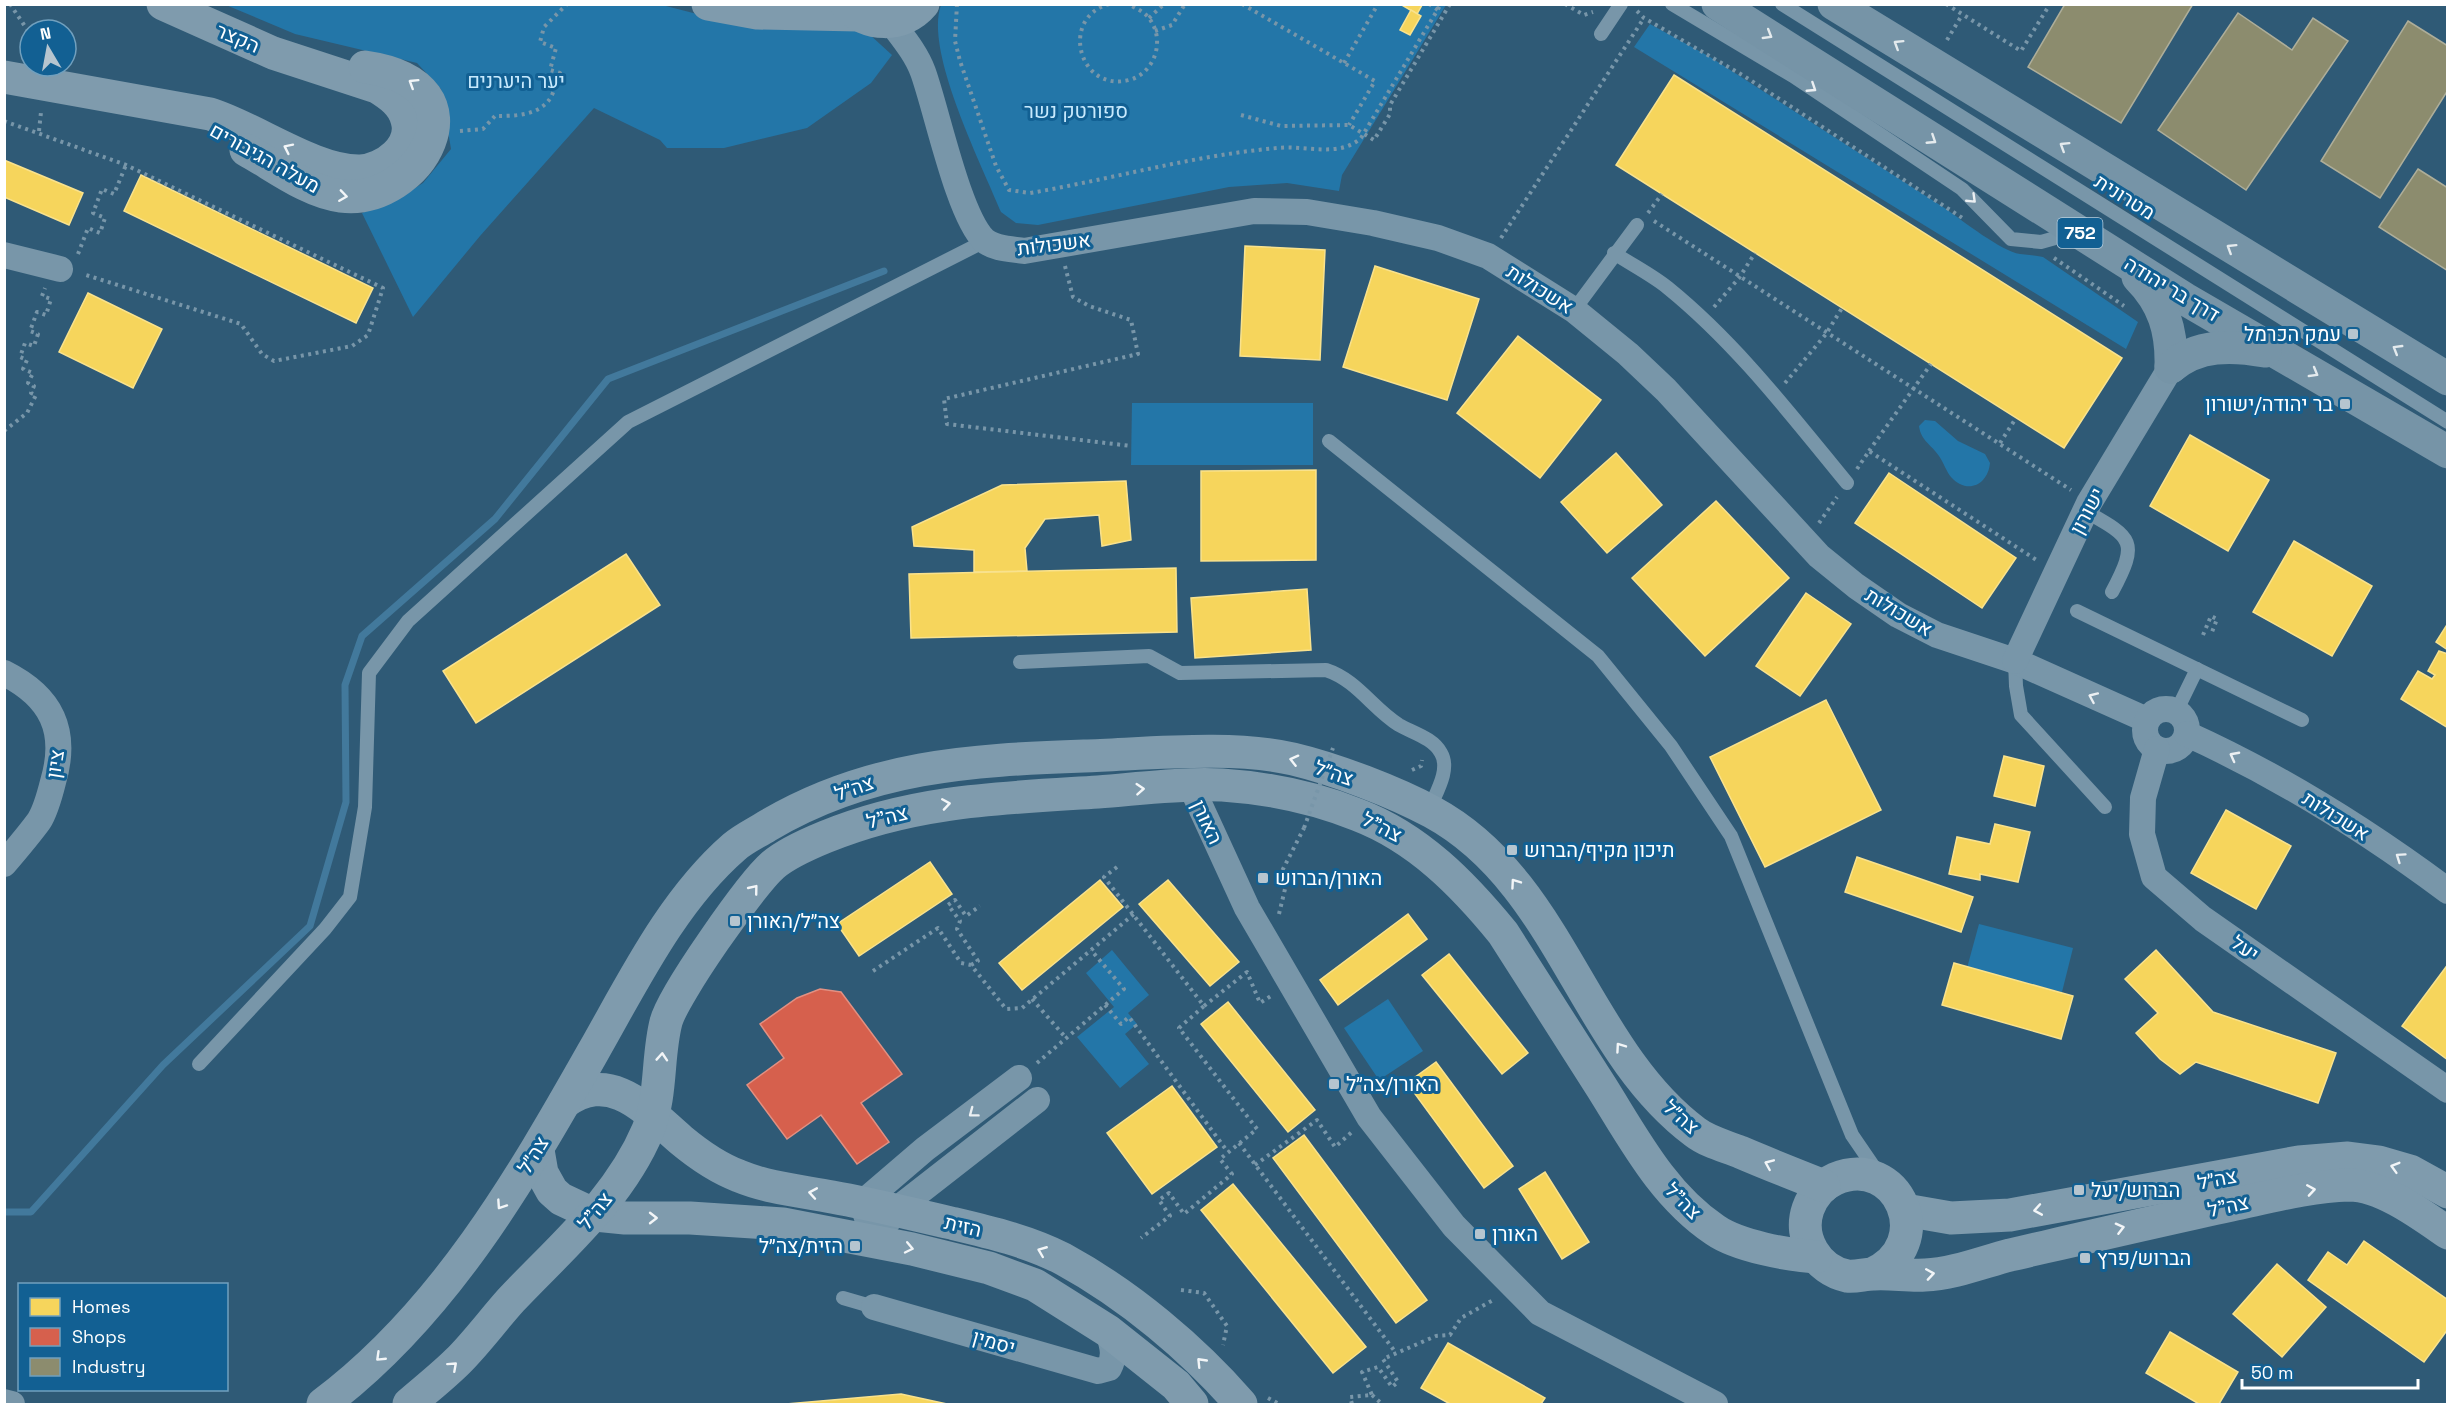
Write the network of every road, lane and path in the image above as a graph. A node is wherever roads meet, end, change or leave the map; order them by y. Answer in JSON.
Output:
{"nodes":[{"id":1,"x":10,"y":4,"type":"edge"},
{"id":2,"x":164,"y":4,"type":"edge"},
{"id":3,"x":567,"y":4,"type":"edge"},
{"id":4,"x":708,"y":4,"type":"edge"},
{"id":5,"x":957,"y":4,"type":"edge"},
{"id":6,"x":1128,"y":4,"type":"edge"},
{"id":7,"x":1164,"y":4,"type":"edge"},
{"id":8,"x":1185,"y":4,"type":"edge"},
{"id":9,"x":1242,"y":4,"type":"edge"},
{"id":10,"x":1378,"y":4,"type":"edge"},
{"id":11,"x":1429,"y":4,"type":"edge"},
{"id":12,"x":1441,"y":4,"type":"edge"},
{"id":13,"x":1450,"y":4,"type":"edge"},
{"id":14,"x":1565,"y":4,"type":"edge"},
{"id":15,"x":1621,"y":4,"type":"edge"},
{"id":16,"x":1631,"y":4,"type":"edge"},
{"id":17,"x":1672,"y":4,"type":"edge"},
{"id":18,"x":1718,"y":4,"type":"edge"},
{"id":19,"x":1782,"y":4,"type":"edge"},
{"id":20,"x":1834,"y":4,"type":"edge"},
{"id":21,"x":1946,"y":4,"type":"edge"},
{"id":22,"x":2050,"y":4,"type":"edge"},
{"id":23,"x":1108,"y":5,"type":"edge"},
{"id":24,"x":1597,"y":8,"type":"dead end"},
{"id":25,"x":781,"y":9,"type":"edge"},
{"id":26,"x":852,"y":10,"type":"edge"},
{"id":27,"x":1438,"y":10,"type":"junction"},
{"id":28,"x":911,"y":12,"type":"edge"},
{"id":29,"x":19,"y":18,"type":"edge"},
{"id":30,"x":1149,"y":18,"type":"junction"},
{"id":31,"x":1644,"y":18,"type":"junction"},
{"id":32,"x":1155,"y":31,"type":"junction"},
{"id":33,"x":1601,"y":34,"type":"dead end"},
{"id":34,"x":1344,"y":63,"type":"junction"},
{"id":35,"x":4,"y":76,"type":"edge"},
{"id":36,"x":1241,"y":115,"type":"dead end"},
{"id":37,"x":4,"y":121,"type":"edge"},
{"id":38,"x":1349,"y":124,"type":"junction"},
{"id":39,"x":420,"y":133,"type":"junction"},
{"id":40,"x":1364,"y":134,"type":"junction"},
{"id":41,"x":126,"y":165,"type":"junction"},
{"id":42,"x":1662,"y":194,"type":"dead end"},
{"id":43,"x":1637,"y":225,"type":"dead end"},
{"id":44,"x":1972,"y":225,"type":"dead end"},
{"id":45,"x":2078,"y":231,"type":"junction"},
{"id":46,"x":985,"y":241,"type":"junction"},
{"id":47,"x":1498,"y":242,"type":"dead end"},
{"id":48,"x":1060,"y":245,"type":"junction"},
{"id":49,"x":1755,"y":253,"type":"dead end"},
{"id":50,"x":1614,"y":254,"type":"junction"},
{"id":51,"x":4,"y":255,"type":"edge"},
{"id":52,"x":2116,"y":255,"type":"junction"},
{"id":53,"x":2052,"y":256,"type":"dead end"},
{"id":54,"x":69,"y":262,"type":"junction"},
{"id":55,"x":1739,"y":278,"type":"junction"},
{"id":56,"x":1842,"y":308,"type":"dead end"},
{"id":57,"x":1574,"y":310,"type":"junction"},
{"id":58,"x":2130,"y":310,"type":"dead end"},
{"id":59,"x":1703,"y":319,"type":"junction"},
{"id":60,"x":1826,"y":334,"type":"junction"},
{"id":61,"x":2281,"y":354,"type":"junction"},
{"id":62,"x":1931,"y":364,"type":"dead end"},
{"id":63,"x":2171,"y":367,"type":"junction"},
{"id":64,"x":2448,"y":379,"type":"edge"},
{"id":65,"x":1912,"y":388,"type":"junction"},
{"id":66,"x":1775,"y":395,"type":"junction"},
{"id":67,"x":2016,"y":418,"type":"dead end"},
{"id":68,"x":2448,"y":422,"type":"edge"},
{"id":69,"x":4,"y":431,"type":"edge"},
{"id":70,"x":1329,"y":441,"type":"dead end"},
{"id":71,"x":2000,"y":443,"type":"junction"},
{"id":72,"x":1131,"y":446,"type":"dead end"},
{"id":73,"x":1869,"y":451,"type":"junction"},
{"id":74,"x":2448,"y":452,"type":"edge"},
{"id":75,"x":1847,"y":483,"type":"junction"},
{"id":76,"x":2087,"y":507,"type":"junction"},
{"id":77,"x":1806,"y":542,"type":"junction"},
{"id":78,"x":2056,"y":573,"type":"junction"},
{"id":79,"x":2112,"y":592,"type":"dead end"},
{"id":80,"x":2077,"y":611,"type":"dead end"},
{"id":81,"x":2212,"y":632,"type":"dead end"},
{"id":82,"x":2204,"y":635,"type":"dead end"},
{"id":83,"x":2015,"y":661,"type":"junction"},
{"id":84,"x":1020,"y":662,"type":"dead end"},
{"id":85,"x":2198,"y":669,"type":"junction"},
{"id":86,"x":4,"y":673,"type":"edge"},
{"id":87,"x":2147,"y":720,"type":"junction"},
{"id":88,"x":2301,"y":720,"type":"dead end"},
{"id":89,"x":2182,"y":723,"type":"junction"},
{"id":90,"x":1333,"y":748,"type":"dead end"},
{"id":91,"x":2157,"y":749,"type":"junction"},
{"id":92,"x":1191,"y":786,"type":"junction"},
{"id":93,"x":2104,"y":807,"type":"dead end"},
{"id":94,"x":1429,"y":810,"type":"junction"},
{"id":95,"x":4,"y":864,"type":"edge"},
{"id":96,"x":1117,"y":867,"type":"dead end"},
{"id":97,"x":2448,"y":891,"type":"edge"},
{"id":98,"x":980,"y":906,"type":"dead end"},
{"id":99,"x":1134,"y":915,"type":"junction"},
{"id":100,"x":1091,"y":950,"type":"junction"},
{"id":101,"x":1271,"y":950,"type":"junction"},
{"id":102,"x":971,"y":965,"type":"junction"},
{"id":103,"x":873,"y":971,"type":"dead end"},
{"id":104,"x":1292,"y":985,"type":"junction"},
{"id":105,"x":1032,"y":999,"type":"junction"},
{"id":106,"x":1105,"y":1005,"type":"junction"},
{"id":107,"x":1204,"y":1006,"type":"junction"},
{"id":108,"x":1065,"y":1038,"type":"junction"},
{"id":109,"x":199,"y":1064,"type":"dead end"},
{"id":110,"x":1019,"y":1078,"type":"joint"},
{"id":111,"x":2448,"y":1090,"type":"edge"},
{"id":112,"x":1037,"y":1100,"type":"dead end"},
{"id":113,"x":565,"y":1102,"type":"junction"},
{"id":114,"x":652,"y":1114,"type":"junction"},
{"id":115,"x":1369,"y":1117,"type":"junction"},
{"id":116,"x":1239,"y":1143,"type":"junction"},
{"id":117,"x":538,"y":1150,"type":"junction"},
{"id":118,"x":1227,"y":1151,"type":"junction"},
{"id":119,"x":1255,"y":1165,"type":"junction"},
{"id":120,"x":1844,"y":1171,"type":"junction"},
{"id":121,"x":2448,"y":1192,"type":"edge"},
{"id":122,"x":1897,"y":1198,"type":"junction"},
{"id":123,"x":862,"y":1203,"type":"junction"},
{"id":124,"x":896,"y":1210,"type":"junction"},
{"id":125,"x":595,"y":1215,"type":"junction"},
{"id":126,"x":2448,"y":1233,"type":"edge"},
{"id":127,"x":1141,"y":1238,"type":"dead end"},
{"id":128,"x":875,"y":1241,"type":"junction"},
{"id":129,"x":1816,"y":1257,"type":"junction"},
{"id":130,"x":1872,"y":1274,"type":"junction"},
{"id":131,"x":1513,"y":1288,"type":"junction"},
{"id":132,"x":1181,"y":1290,"type":"dead end"},
{"id":133,"x":843,"y":1298,"type":"dead end"},
{"id":134,"x":874,"y":1307,"type":"joint"},
{"id":135,"x":1108,"y":1331,"type":"junction"},
{"id":136,"x":1223,"y":1348,"type":"dead end"},
{"id":137,"x":1396,"y":1353,"type":"junction"},
{"id":138,"x":1372,"y":1395,"type":"junction"},
{"id":139,"x":1254,"y":1401,"type":"edge"},
{"id":140,"x":4,"y":1402,"type":"edge"},
{"id":141,"x":12,"y":1404,"type":"edge"},
{"id":142,"x":322,"y":1404,"type":"edge"},
{"id":143,"x":409,"y":1404,"type":"edge"},
{"id":144,"x":1192,"y":1404,"type":"edge"},
{"id":145,"x":1279,"y":1404,"type":"edge"},
{"id":146,"x":1352,"y":1404,"type":"edge"},
{"id":147,"x":1382,"y":1404,"type":"edge"},
{"id":148,"x":1715,"y":1404,"type":"edge"}],
"edges":[{"from":1,"to":29,"type":"path"},
{"from":2,"to":39,"type":"main road","name":"הקצר"},
{"from":3,"to":39,"type":"path"},
{"from":4,"to":25,"type":"main road"},
{"from":5,"to":40,"type":"path"},
{"from":6,"to":30,"type":"path"},
{"from":7,"to":30,"type":"path"},
{"from":8,"to":32,"type":"path"},
{"from":9,"to":34,"type":"path"},
{"from":10,"to":34,"type":"path"},
{"from":11,"to":27,"type":"path"},
{"from":12,"to":27,"type":"path"},
{"from":13,"to":40,"type":"path"},
{"from":14,"to":24,"type":"path"},
{"from":15,"to":33,"type":"lane"},
{"from":16,"to":31,"type":"path"},
{"from":17,"to":45,"type":"lane","one_way":true},
{"from":18,"to":45,"type":"main road","name":"דרך בר יהודה","number":"752","one_way":true},
{"from":19,"to":68,"type":"lane","name":"מטרונית"},
{"from":64,"to":20,"type":"main road","one_way":true},
{"from":21,"to":22,"type":"path"},
{"from":23,"to":32,"type":"path"},
{"from":25,"to":26,"type":"main road"},
{"from":26,"to":28,"type":"main road"},
{"from":27,"to":40,"type":"path"},
{"from":28,"to":46,"type":"street"},
{"from":30,"to":32,"type":"path"},
{"from":31,"to":44,"type":"path"},
{"from":31,"to":47,"type":"path"},
{"from":34,"to":38,"type":"path"},
{"from":35,"to":39,"type":"main road","name":"מעלה הגיבורים"},
{"from":36,"to":38,"type":"path"},
{"from":37,"to":41,"type":"path"},
{"from":38,"to":40,"type":"path"},
{"from":41,"to":54,"type":"path"},
{"from":41,"to":54,"type":"path"},
{"from":42,"to":55,"type":"path"},
{"from":43,"to":50,"type":"lane"},
{"from":45,"to":52,"type":"main road","name":"דרך בר יהודה","number":"752"},
{"from":46,"to":48,"type":"street","name":"אשכולות"},
{"from":46,"to":109,"type":"lane"},
{"from":48,"to":57,"type":"street","name":"אשכולות"},
{"from":48,"to":72,"type":"path"},
{"from":49,"to":55,"type":"path"},
{"from":50,"to":57,"type":"lane"},
{"from":50,"to":59,"type":"lane"},
{"from":51,"to":54,"type":"street"},
{"from":52,"to":61,"type":"main road","name":"דרך בר יהודה","number":"752"},
{"from":52,"to":63,"type":"main road"},
{"from":53,"to":58,"type":"path"},
{"from":54,"to":69,"type":"path"},
{"from":55,"to":59,"type":"path"},
{"from":55,"to":60,"type":"path"},
{"from":56,"to":60,"type":"path"},
{"from":57,"to":77,"type":"street","name":"אשכולות"},
{"from":59,"to":66,"type":"lane"},
{"from":60,"to":65,"type":"path"},
{"from":60,"to":66,"type":"path"},
{"from":61,"to":63,"type":"main road"},
{"from":61,"to":74,"type":"main road","name":"דרך בר יהודה","number":"752","one_way":true},
{"from":62,"to":65,"type":"path"},
{"from":63,"to":76,"type":"street","name":"ישורון"},
{"from":65,"to":71,"type":"path"},
{"from":65,"to":73,"type":"path"},
{"from":66,"to":75,"type":"lane"},
{"from":67,"to":71,"type":"path"},
{"from":70,"to":120,"type":"lane"},
{"from":71,"to":76,"type":"path"},
{"from":73,"to":75,"type":"path"},
{"from":73,"to":78,"type":"path"},
{"from":75,"to":77,"type":"path"},
{"from":76,"to":78,"type":"street","name":"ישורון"},
{"from":76,"to":79,"type":"lane"},
{"from":77,"to":83,"type":"street","name":"אשכולות"},
{"from":78,"to":83,"type":"street","name":"ישורון"},
{"from":80,"to":85,"type":"lane"},
{"from":81,"to":82,"type":"path"},
{"from":87,"to":83,"type":"street","name":"אשכולות","one_way":true},
{"from":83,"to":93,"type":"lane"},
{"from":84,"to":94,"type":"lane"},
{"from":85,"to":88,"type":"lane"},
{"from":85,"to":89,"type":"lane"},
{"from":86,"to":95,"type":"street","name":"ציון"},
{"from":87,"to":89,"type":"street"},
{"from":87,"to":91,"type":"street"},
{"from":89,"to":91,"type":"street"},
{"from":97,"to":89,"type":"street","name":"אשכולות","one_way":true},
{"from":90,"to":101,"type":"path","bridge":true},
{"from":91,"to":111,"type":"street","name":"יעל"},
{"from":92,"to":101,"type":"street","name":"האורן"},
{"from":114,"to":92,"type":"main road","name":"צה\"ל","one_way":true},
{"from":92,"to":129,"type":"main road","name":"צה\"ל"},
{"from":94,"to":113,"type":"main road","name":"צה״ל","one_way":true},
{"from":120,"to":94,"type":"main road","name":"צה״ל","one_way":true},
{"from":96,"to":99,"type":"path"},
{"from":98,"to":102,"type":"path"},
{"from":99,"to":100,"type":"path"},
{"from":99,"to":107,"type":"path"},
{"from":100,"to":105,"type":"path"},
{"from":100,"to":106,"type":"path"},
{"from":101,"to":104,"type":"street","name":"האורן"},
{"from":102,"to":103,"type":"path"},
{"from":102,"to":105,"type":"path"},
{"from":104,"to":107,"type":"path"},
{"from":104,"to":115,"type":"street","name":"האורן"},
{"from":105,"to":108,"type":"path"},
{"from":106,"to":108,"type":"path"},
{"from":106,"to":118,"type":"path"},
{"from":107,"to":116,"type":"path"},
{"from":108,"to":110,"type":"path"},
{"from":110,"to":123,"type":"street","one_way":true},
{"from":112,"to":124,"type":"street"},
{"from":113,"to":114,"type":"main road"},
{"from":113,"to":117,"type":"main road","name":"צה״ל"},
{"from":123,"to":114,"type":"main road","name":"הזית","one_way":true},
{"from":114,"to":125,"type":"main road","name":"צה\"ל"},
{"from":115,"to":119,"type":"path"},
{"from":115,"to":131,"type":"street","name":"האורן"},
{"from":116,"to":118,"type":"path"},
{"from":116,"to":119,"type":"path"},
{"from":117,"to":125,"type":"main road"},
{"from":117,"to":142,"type":"main road","name":"צה״ל","one_way":true},
{"from":118,"to":127,"type":"path"},
{"from":119,"to":137,"type":"path"},
{"from":120,"to":122,"type":"main road","name":"צה״ל"},
{"from":120,"to":129,"type":"main road"},
{"from":121,"to":122,"type":"main road","name":"צה״ל","one_way":true},
{"from":122,"to":130,"type":"main road"},
{"from":123,"to":124,"type":"main road","name":"הזית"},
{"from":123,"to":128,"type":"street"},
{"from":124,"to":128,"type":"street"},
{"from":139,"to":124,"type":"main road","name":"הזית","one_way":true},
{"from":125,"to":128,"type":"main road","name":"הזית","one_way":true},
{"from":143,"to":125,"type":"main road","name":"צה\"ל","one_way":true},
{"from":130,"to":126,"type":"main road","name":"צה\"ל","one_way":true},
{"from":128,"to":135,"type":"main road","name":"הזית","one_way":true},
{"from":129,"to":130,"type":"main road","name":"צה\"ל"},
{"from":131,"to":137,"type":"path"},
{"from":131,"to":148,"type":"street","name":"האורן"},
{"from":132,"to":136,"type":"path"},
{"from":133,"to":134,"type":"lane","name":"יסמין"},
{"from":134,"to":135,"type":"street","name":"יסמין"},
{"from":135,"to":144,"type":"main road","name":"הזית"},
{"from":137,"to":138,"type":"path"},
{"from":138,"to":146,"type":"path"},
{"from":138,"to":147,"type":"path"},
{"from":139,"to":145,"type":"path"},
{"from":140,"to":141,"type":"street"}]}
